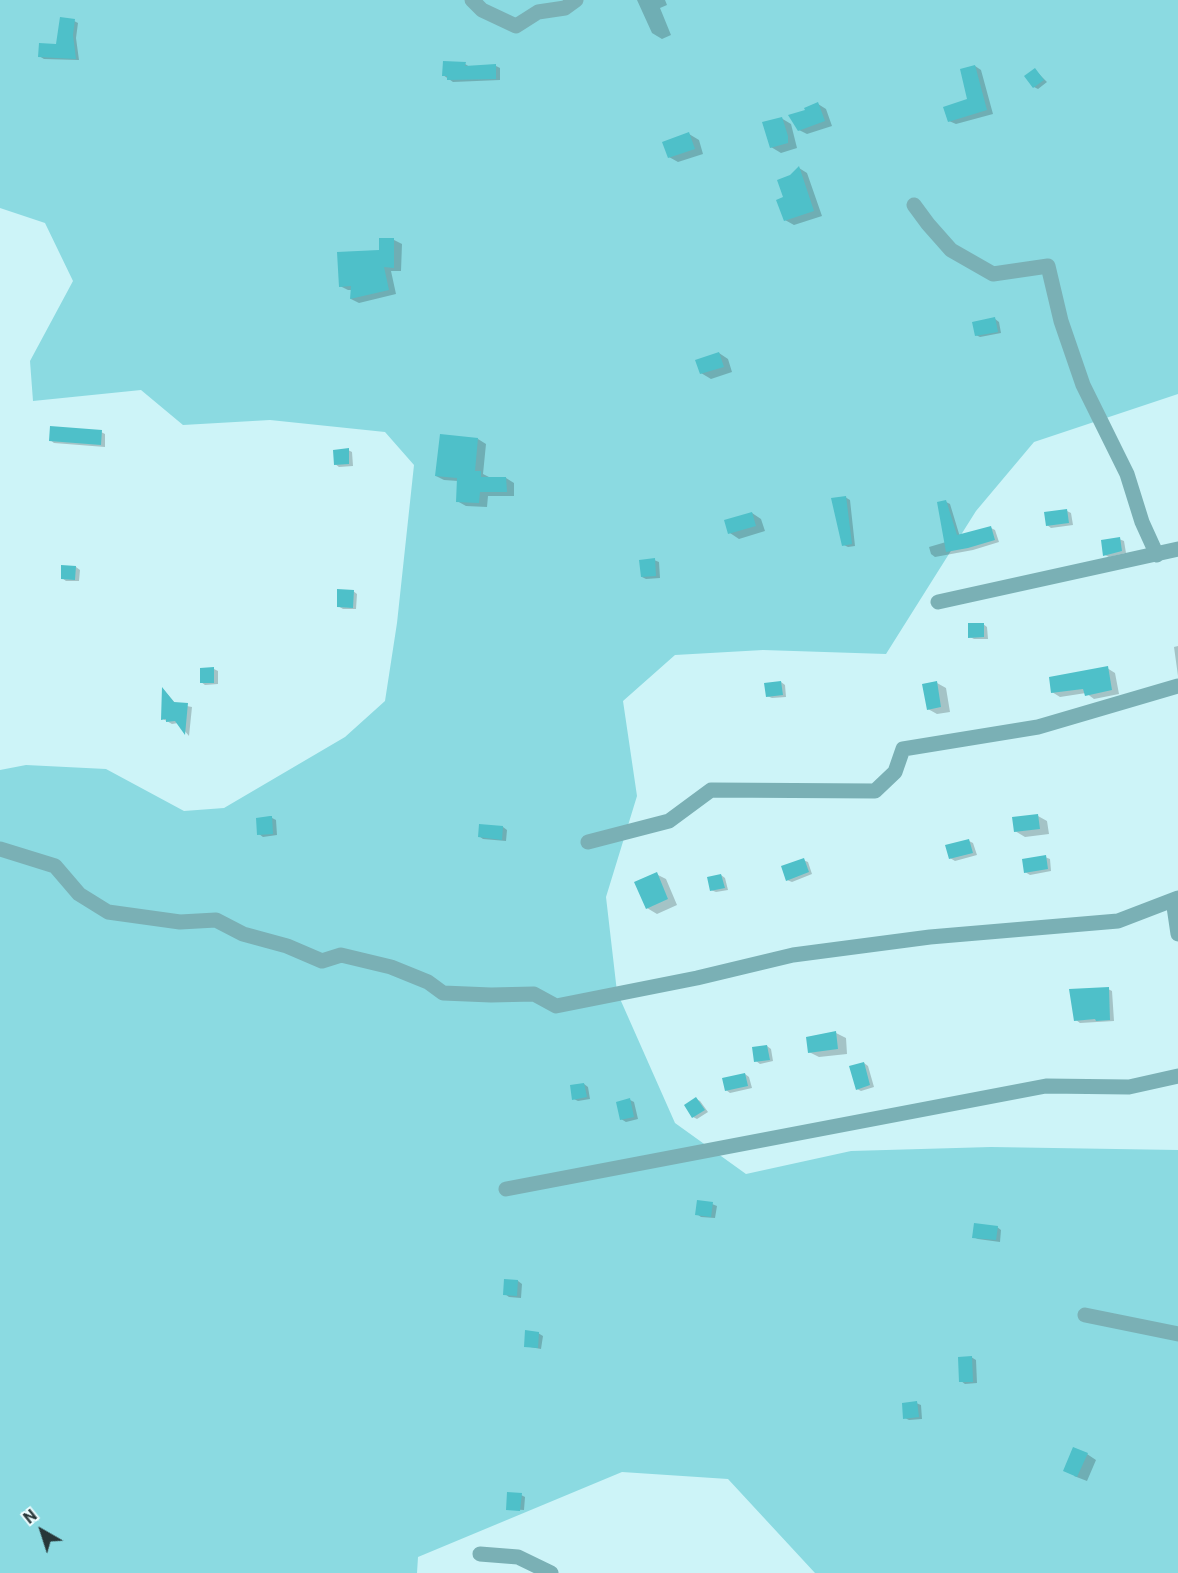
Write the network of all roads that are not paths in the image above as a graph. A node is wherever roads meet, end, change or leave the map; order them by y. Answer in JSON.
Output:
{"nodes":[{"id":1,"x":472,"y":0,"type":"edge"},
{"id":2,"x":576,"y":0,"type":"edge"},
{"id":3,"x":914,"y":205,"type":"dead end"},
{"id":4,"x":1178,"y":549,"type":"edge"},
{"id":5,"x":1157,"y":555,"type":"junction"},
{"id":6,"x":938,"y":602,"type":"dead end"},
{"id":7,"x":1178,"y":686,"type":"edge"},
{"id":8,"x":588,"y":842,"type":"dead end"},
{"id":9,"x":0,"y":849,"type":"edge"},
{"id":10,"x":1176,"y":899,"type":"edge"},
{"id":11,"x":1178,"y":933,"type":"edge"},
{"id":12,"x":1178,"y":1076,"type":"edge"},
{"id":13,"x":506,"y":1189,"type":"dead end"},
{"id":14,"x":1085,"y":1315,"type":"dead end"},
{"id":15,"x":1178,"y":1334,"type":"edge"},
{"id":16,"x":480,"y":1554,"type":"dead end"},
{"id":17,"x":551,"y":1573,"type":"edge"}],
"edges":[{"from":1,"to":2,"type":"street"},
{"from":3,"to":5,"type":"street"},
{"from":4,"to":5,"type":"street"},
{"from":5,"to":6,"type":"street"},
{"from":7,"to":8,"type":"street"},
{"from":9,"to":10,"type":"street"},
{"from":10,"to":11,"type":"street"},
{"from":12,"to":13,"type":"street"},
{"from":14,"to":15,"type":"street"},
{"from":16,"to":17,"type":"street"}]}
